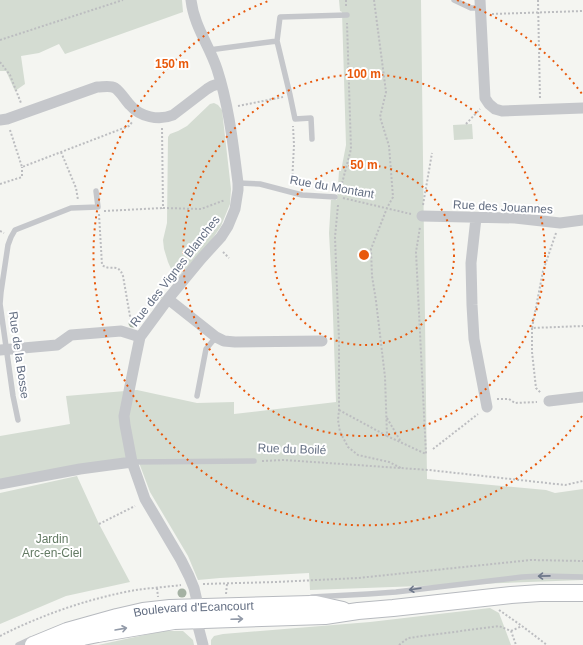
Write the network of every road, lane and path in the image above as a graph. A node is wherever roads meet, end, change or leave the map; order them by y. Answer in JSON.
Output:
{"nodes":[{"id":1,"x":123,"y":0,"type":"edge"},
{"id":2,"x":191,"y":0,"type":"edge"},
{"id":3,"x":346,"y":0,"type":"edge"},
{"id":4,"x":374,"y":0,"type":"edge"},
{"id":5,"x":454,"y":0,"type":"edge"},
{"id":6,"x":538,"y":0,"type":"edge"},
{"id":7,"x":480,"y":8,"type":"edge"},
{"id":8,"x":583,"y":11,"type":"edge"},
{"id":9,"x":538,"y":12,"type":"junction"},
{"id":10,"x":347,"y":14,"type":"junction"},
{"id":11,"x":0,"y":40,"type":"edge"},
{"id":12,"x":277,"y":41,"type":"junction"},
{"id":13,"x":208,"y":50,"type":"junction"},
{"id":14,"x":0,"y":62,"type":"edge"},
{"id":15,"x":221,"y":83,"type":"junction"},
{"id":16,"x":290,"y":95,"type":"junction"},
{"id":17,"x":234,"y":107,"type":"dead end"},
{"id":18,"x":482,"y":107,"type":"dead end"},
{"id":19,"x":583,"y":108,"type":"edge"},
{"id":20,"x":540,"y":109,"type":"junction"},
{"id":21,"x":24,"y":113,"type":"junction"},
{"id":22,"x":294,"y":119,"type":"junction"},
{"id":23,"x":3,"y":120,"type":"edge"},
{"id":24,"x":466,"y":124,"type":"dead end"},
{"id":25,"x":129,"y":126,"type":"dead end"},
{"id":26,"x":162,"y":126,"type":"dead end"},
{"id":27,"x":312,"y":139,"type":"dead end"},
{"id":28,"x":61,"y":152,"type":"junction"},
{"id":29,"x":432,"y":153,"type":"dead end"},
{"id":30,"x":22,"y":167,"type":"junction"},
{"id":31,"x":238,"y":183,"type":"junction"},
{"id":32,"x":0,"y":184,"type":"edge"},
{"id":33,"x":96,"y":191,"type":"dead end"},
{"id":34,"x":291,"y":193,"type":"junction"},
{"id":35,"x":337,"y":197,"type":"junction"},
{"id":36,"x":230,"y":199,"type":"dead end"},
{"id":37,"x":98,"y":207,"type":"junction"},
{"id":38,"x":80,"y":208,"type":"junction"},
{"id":39,"x":163,"y":208,"type":"junction"},
{"id":40,"x":387,"y":208,"type":"junction"},
{"id":41,"x":108,"y":211,"type":"dead end"},
{"id":42,"x":422,"y":216,"type":"junction"},
{"id":43,"x":476,"y":218,"type":"junction"},
{"id":44,"x":583,"y":220,"type":"edge"},
{"id":45,"x":558,"y":228,"type":"dead end"},
{"id":46,"x":168,"y":299,"type":"junction"},
{"id":47,"x":132,"y":325,"type":"dead end"},
{"id":48,"x":583,"y":326,"type":"edge"},
{"id":49,"x":532,"y":328,"type":"junction"},
{"id":50,"x":140,"y":337,"type":"junction"},
{"id":51,"x":216,"y":337,"type":"junction"},
{"id":52,"x":322,"y":341,"type":"dead end"},
{"id":53,"x":3,"y":350,"type":"edge"},
{"id":54,"x":536,"y":388,"type":"dead end"},
{"id":55,"x":197,"y":396,"type":"dead end"},
{"id":56,"x":583,"y":397,"type":"edge"},
{"id":57,"x":549,"y":401,"type":"joint"},
{"id":58,"x":486,"y":402,"type":"junction"},
{"id":59,"x":339,"y":410,"type":"junction"},
{"id":60,"x":387,"y":418,"type":"junction"},
{"id":61,"x":18,"y":420,"type":"dead end"},
{"id":62,"x":387,"y":436,"type":"junction"},
{"id":63,"x":402,"y":443,"type":"junction"},
{"id":64,"x":433,"y":449,"type":"dead end"},
{"id":65,"x":254,"y":461,"type":"joint"},
{"id":66,"x":132,"y":462,"type":"junction"},
{"id":67,"x":401,"y":468,"type":"junction"},
{"id":68,"x":583,"y":482,"type":"edge"},
{"id":69,"x":0,"y":484,"type":"edge"},
{"id":70,"x":138,"y":504,"type":"dead end"},
{"id":71,"x":99,"y":524,"type":"dead end"},
{"id":72,"x":583,"y":561,"type":"edge"},
{"id":73,"x":583,"y":577,"type":"edge"},
{"id":74,"x":192,"y":584,"type":"junction"},
{"id":75,"x":583,"y":593,"type":"edge"},
{"id":76,"x":305,"y":597,"type":"dead end"},
{"id":77,"x":159,"y":603,"type":"dead end"},
{"id":78,"x":197,"y":606,"type":"junction"},
{"id":79,"x":126,"y":609,"type":"dead end"},
{"id":80,"x":497,"y":609,"type":"dead end"},
{"id":81,"x":522,"y":626,"type":"junction"},
{"id":82,"x":511,"y":631,"type":"junction"},
{"id":83,"x":0,"y":636,"type":"edge"},
{"id":84,"x":35,"y":641,"type":"edge"},
{"id":85,"x":18,"y":645,"type":"edge"},
{"id":86,"x":62,"y":645,"type":"edge"},
{"id":87,"x":203,"y":645,"type":"edge"},
{"id":88,"x":400,"y":645,"type":"edge"},
{"id":89,"x":516,"y":645,"type":"edge"},
{"id":90,"x":547,"y":645,"type":"edge"}],
"edges":[{"from":1,"to":11,"type":"path"},
{"from":2,"to":13,"type":"street","name":"Rue des Vignes Blanches"},
{"from":3,"to":10,"type":"path"},
{"from":4,"to":40,"type":"path"},
{"from":5,"to":7,"type":"lane"},
{"from":6,"to":9,"type":"path"},
{"from":7,"to":9,"type":"path"},
{"from":7,"to":20,"type":"street"},
{"from":8,"to":9,"type":"path"},
{"from":9,"to":20,"type":"path"},
{"from":10,"to":12,"type":"lane"},
{"from":10,"to":35,"type":"path"},
{"from":12,"to":13,"type":"lane"},
{"from":12,"to":16,"type":"lane"},
{"from":13,"to":15,"type":"street","name":"Rue des Vignes Blanches"},
{"from":14,"to":21,"type":"path"},
{"from":15,"to":21,"type":"street"},
{"from":15,"to":31,"type":"street","name":"Rue des Vignes Blanches"},
{"from":16,"to":17,"type":"path"},
{"from":16,"to":22,"type":"lane"},
{"from":18,"to":24,"type":"path"},
{"from":19,"to":20,"type":"street"},
{"from":21,"to":23,"type":"street"},
{"from":22,"to":27,"type":"lane"},
{"from":22,"to":34,"type":"path"},
{"from":23,"to":30,"type":"path"},
{"from":25,"to":28,"type":"path"},
{"from":26,"to":39,"type":"path"},
{"from":28,"to":30,"type":"path"},
{"from":28,"to":38,"type":"path"},
{"from":29,"to":42,"type":"path"},
{"from":30,"to":32,"type":"path"},
{"from":31,"to":34,"type":"lane","name":"Rue du Montant"},
{"from":31,"to":46,"type":"street","name":"Rue des Vignes Blanches"},
{"from":33,"to":37,"type":"lane"},
{"from":34,"to":35,"type":"lane","name":"Rue du Montant"},
{"from":35,"to":40,"type":"path","name":"Rue du Montant"},
{"from":35,"to":59,"type":"path"},
{"from":36,"to":39,"type":"path"},
{"from":37,"to":38,"type":"lane","name":"Rue de la Bosse"},
{"from":37,"to":47,"type":"path"},
{"from":38,"to":53,"type":"lane","name":"Rue de la Bosse"},
{"from":39,"to":41,"type":"path"},
{"from":40,"to":42,"type":"path","name":"Rue du Montant"},
{"from":40,"to":60,"type":"path"},
{"from":42,"to":43,"type":"street","name":"Rue des Jouannes"},
{"from":42,"to":63,"type":"path"},
{"from":43,"to":44,"type":"street","name":"Rue des Jouannes"},
{"from":43,"to":58,"type":"street"},
{"from":45,"to":49,"type":"path"},
{"from":46,"to":50,"type":"street","name":"Rue des Vignes Blanches"},
{"from":46,"to":51,"type":"street"},
{"from":48,"to":49,"type":"path"},
{"from":49,"to":54,"type":"path"},
{"from":50,"to":53,"type":"street"},
{"from":50,"to":66,"type":"street","name":"Rue des Vignes Blanches"},
{"from":51,"to":52,"type":"street"},
{"from":51,"to":55,"type":"lane"},
{"from":53,"to":61,"type":"lane","name":"Rue de la Bosse"},
{"from":56,"to":57,"type":"street"},
{"from":57,"to":58,"type":"path"},
{"from":58,"to":64,"type":"path"},
{"from":59,"to":62,"type":"path"},
{"from":59,"to":67,"type":"path"},
{"from":60,"to":62,"type":"path"},
{"from":60,"to":63,"type":"path"},
{"from":62,"to":63,"type":"path"},
{"from":65,"to":66,"type":"lane","name":"Rue du Boilé"},
{"from":65,"to":67,"type":"path","name":"Rue du Boilé"},
{"from":66,"to":69,"type":"street","name":"Rue du Boilé"},
{"from":66,"to":74,"type":"street","name":"Rue des Vignes Blanches"},
{"from":67,"to":68,"type":"path","name":"Rue du Boilé"},
{"from":70,"to":71,"type":"path"},
{"from":72,"to":74,"type":"path"},
{"from":73,"to":76,"type":"lane","one_way":true},
{"from":74,"to":78,"type":"street","name":"Rue des Vignes Blanches"},
{"from":74,"to":83,"type":"path"},
{"from":75,"to":78,"type":"main road","name":"Boulevard d'Ecancourt"},
{"from":77,"to":79,"type":"lane"},
{"from":78,"to":84,"type":"main road","name":"Boulevard d'Ecancourt"},
{"from":86,"to":78,"type":"main road","name":"Boulevard d'Ecancourt","one_way":true},
{"from":78,"to":87,"type":"street","name":"Rue des Vignes Blanches"},
{"from":80,"to":81,"type":"path"},
{"from":81,"to":82,"type":"path"},
{"from":81,"to":90,"type":"path"},
{"from":82,"to":88,"type":"path"},
{"from":82,"to":89,"type":"path"},
{"from":84,"to":85,"type":"lane"}]}
